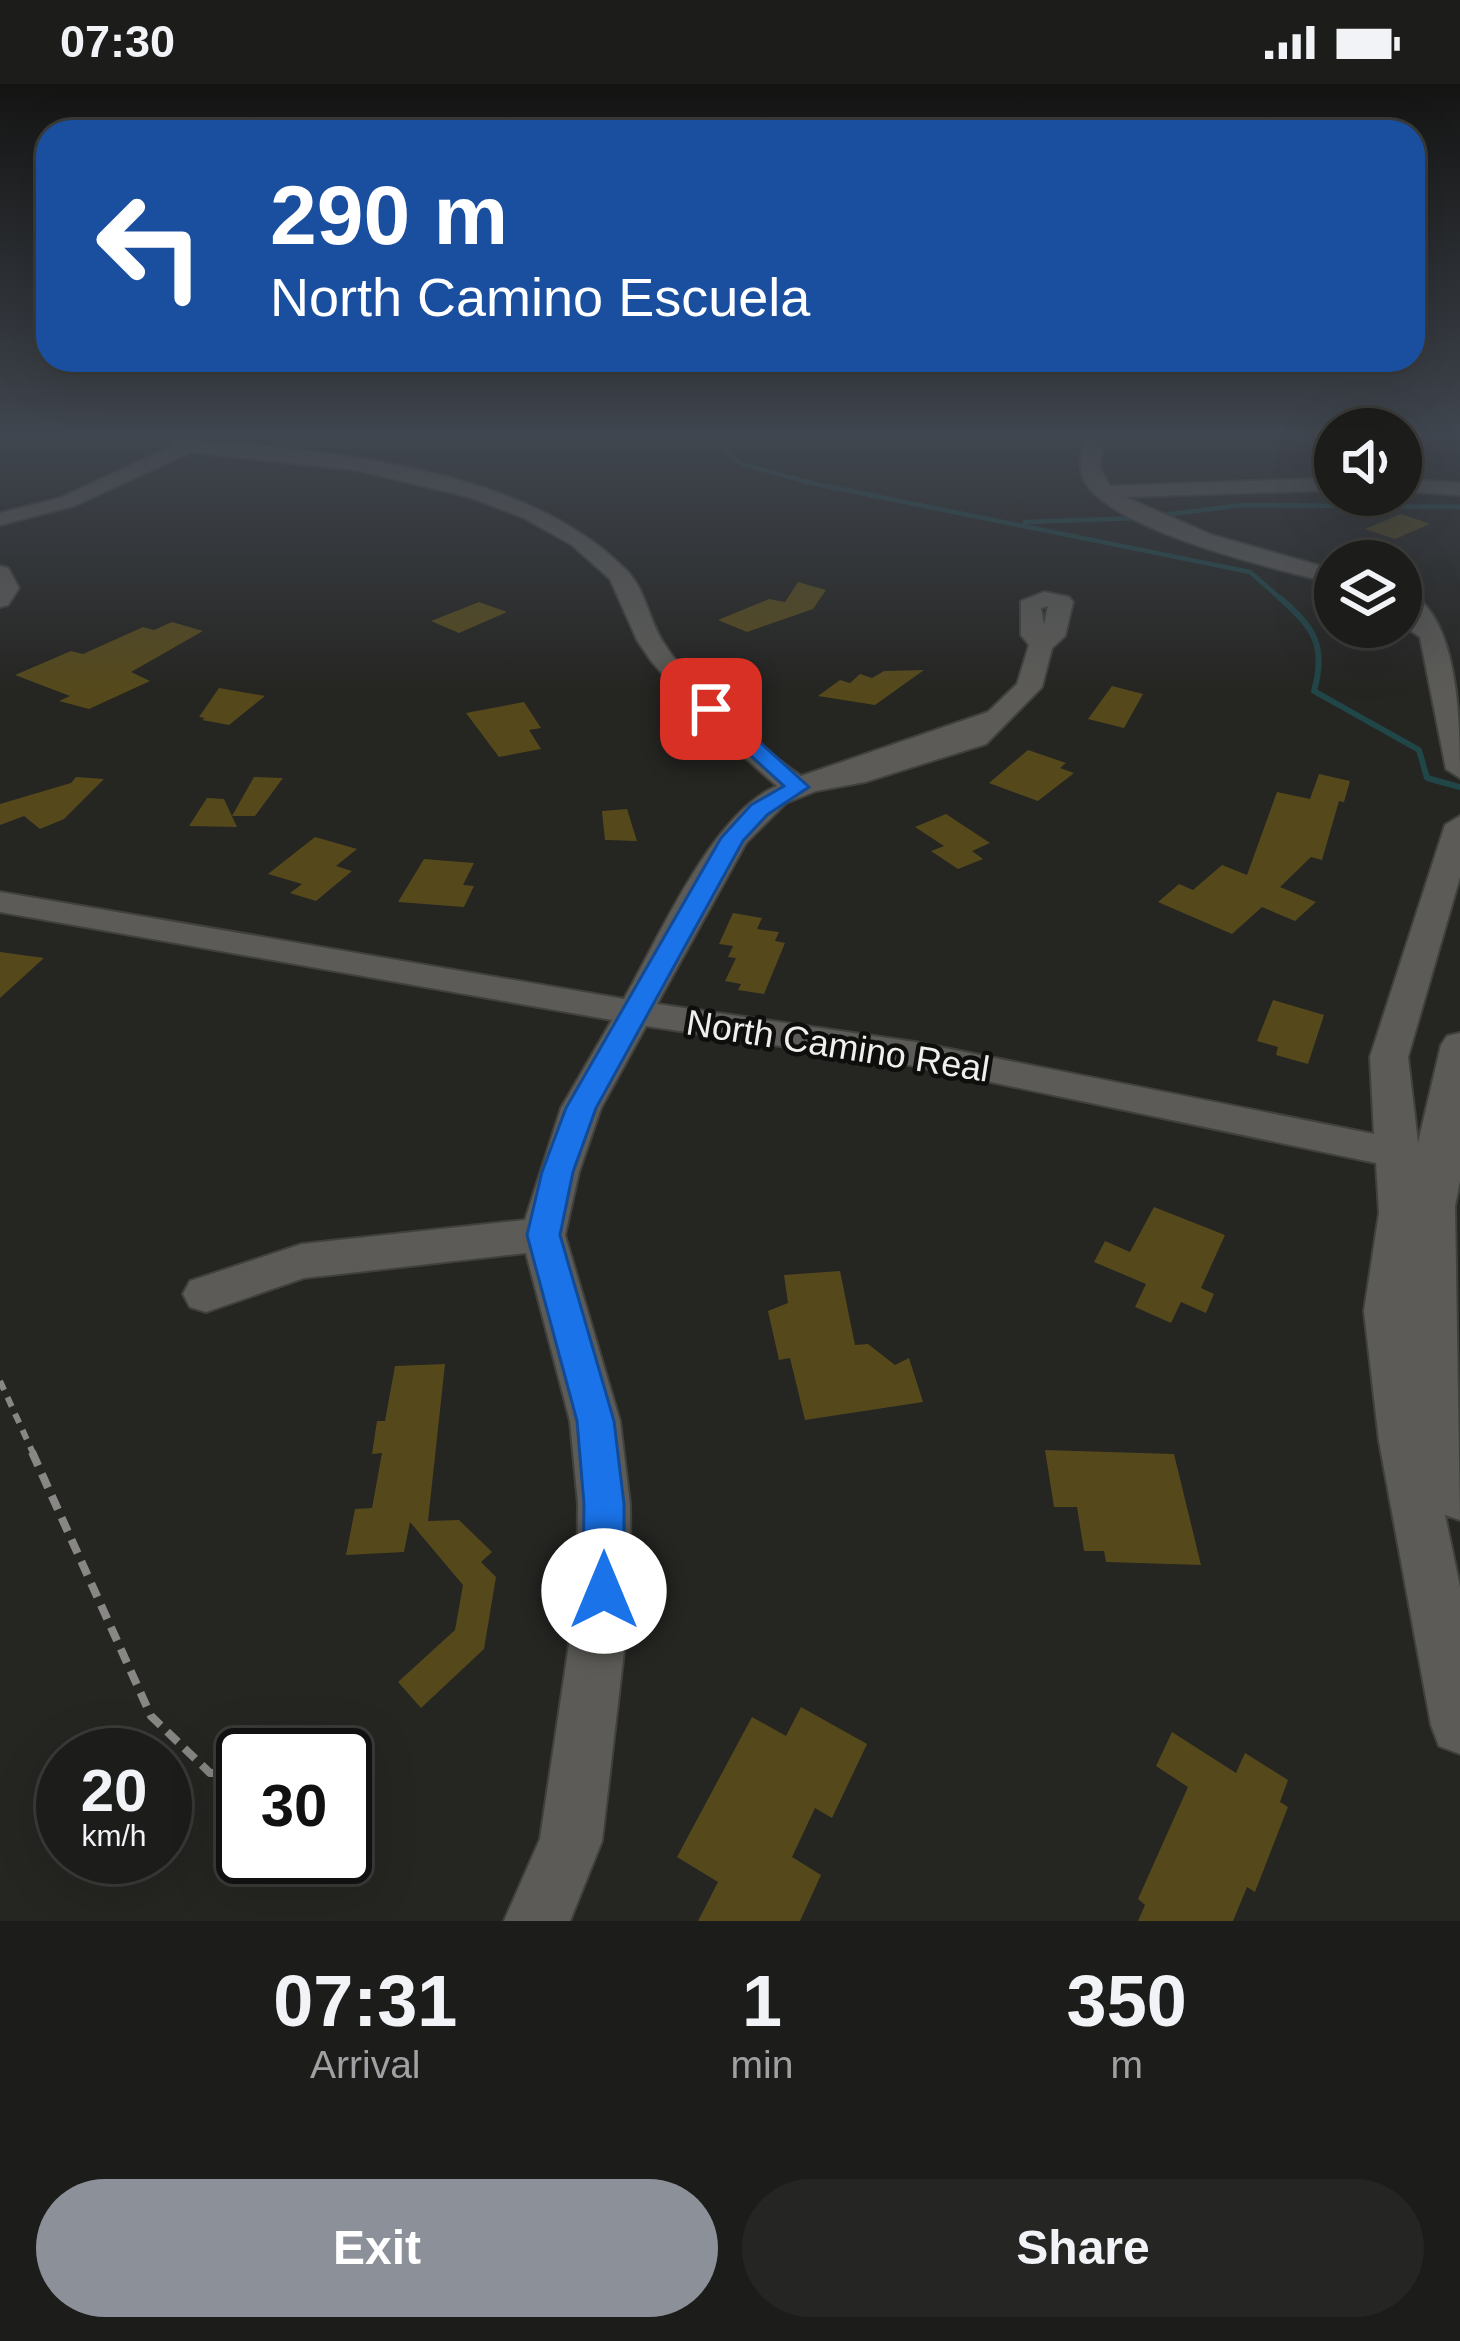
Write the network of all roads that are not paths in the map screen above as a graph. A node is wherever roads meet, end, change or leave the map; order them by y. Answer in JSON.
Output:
{"nodes":[{"id":1,"x":536,"y":519,"type":"edge"},
{"id":2,"x":1144,"y":519,"type":"edge"},
{"id":3,"x":1314,"y":572,"type":"edge"},
{"id":4,"x":0,"y":573,"type":"edge"},
{"id":5,"x":0,"y":600,"type":"edge"},
{"id":6,"x":1422,"y":613,"type":"edge"},
{"id":7,"x":1041,"y":645,"type":"dead end"},
{"id":8,"x":1444,"y":645,"type":"edge"},
{"id":9,"x":1460,"y":769,"type":"edge"},
{"id":10,"x":803,"y":785,"type":"junction"},
{"id":11,"x":1460,"y":825,"type":"edge"},
{"id":12,"x":0,"y":902,"type":"edge"},
{"id":13,"x":638,"y":1013,"type":"junction"},
{"id":14,"x":1460,"y":1045,"type":"edge"},
{"id":15,"x":1431,"y":1160,"type":"edge"},
{"id":16,"x":543,"y":1235,"type":"junction"},
{"id":17,"x":206,"y":1294,"type":"dead end"},
{"id":18,"x":1460,"y":1497,"type":"edge"},
{"id":19,"x":1460,"y":1725,"type":"edge"},
{"id":20,"x":537,"y":1921,"type":"edge"}],
"edges":[{"from":1,"to":10,"type":"street"},
{"from":2,"to":3,"type":"street"},
{"from":4,"to":5,"type":"street"},
{"from":6,"to":8,"type":"street"},
{"from":7,"to":10,"type":"street"},
{"from":8,"to":9,"type":"street"},
{"from":10,"to":13,"type":"street"},
{"from":11,"to":15,"type":"street"},
{"from":12,"to":13,"type":"street","name":"North Camino Real"},
{"from":13,"to":15,"type":"street","name":"North Camino Real"},
{"from":13,"to":16,"type":"street"},
{"from":14,"to":15,"type":"street"},
{"from":15,"to":18,"type":"street"},
{"from":15,"to":19,"type":"street"},
{"from":16,"to":17,"type":"street"},
{"from":16,"to":20,"type":"street"}]}
